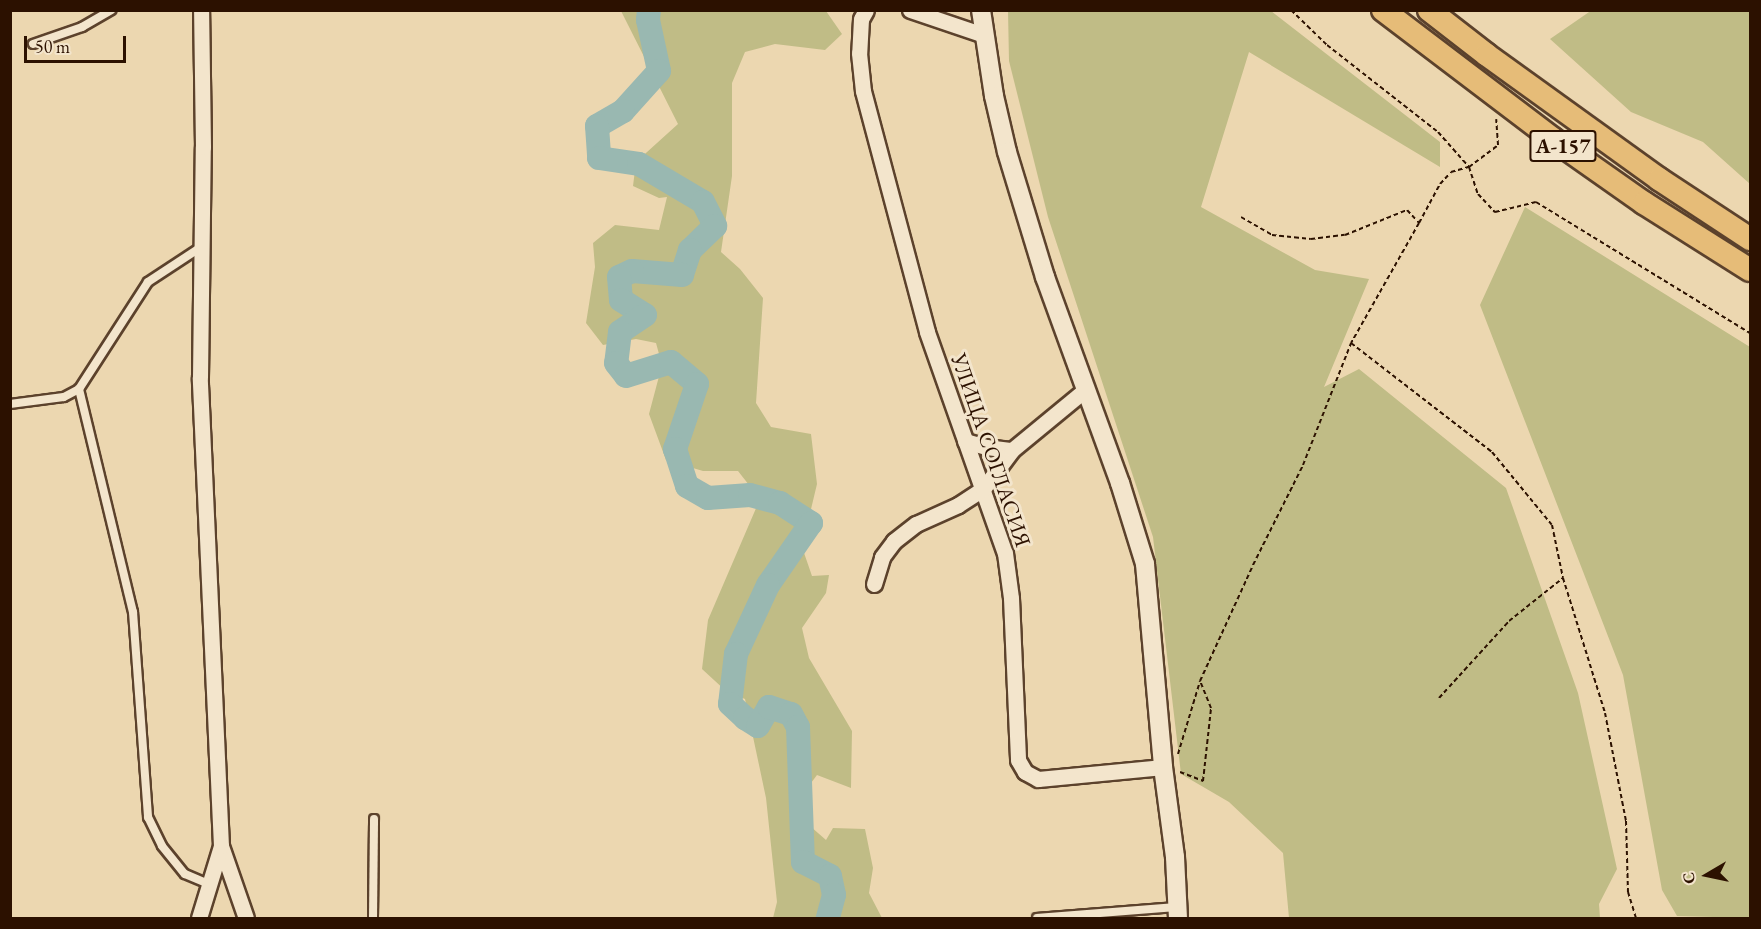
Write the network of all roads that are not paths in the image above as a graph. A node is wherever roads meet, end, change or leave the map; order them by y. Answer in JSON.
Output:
{"nodes":[{"id":1,"x":111,"y":10,"type":"edge"},
{"id":2,"x":201,"y":10,"type":"edge"},
{"id":3,"x":866,"y":10,"type":"edge"},
{"id":4,"x":910,"y":10,"type":"edge"},
{"id":5,"x":981,"y":10,"type":"edge"},
{"id":6,"x":1383,"y":10,"type":"edge"},
{"id":7,"x":1429,"y":10,"type":"edge"},
{"id":8,"x":984,"y":35,"type":"junction"},
{"id":9,"x":33,"y":44,"type":"dead end"},
{"id":10,"x":1750,"y":239,"type":"edge"},
{"id":11,"x":201,"y":247,"type":"junction"},
{"id":12,"x":1750,"y":270,"type":"edge"},
{"id":13,"x":80,"y":389,"type":"junction"},
{"id":14,"x":1086,"y":389,"type":"junction"},
{"id":15,"x":10,"y":404,"type":"edge"},
{"id":16,"x":966,"y":441,"type":"junction"},
{"id":17,"x":1012,"y":450,"type":"junction"},
{"id":18,"x":983,"y":489,"type":"junction"},
{"id":19,"x":874,"y":584,"type":"dead end"},
{"id":20,"x":1169,"y":764,"type":"junction"},
{"id":21,"x":374,"y":819,"type":"dead end"},
{"id":22,"x":221,"y":846,"type":"junction"},
{"id":23,"x":209,"y":884,"type":"junction"},
{"id":24,"x":1178,"y":913,"type":"edge"},
{"id":25,"x":199,"y":918,"type":"edge"},
{"id":26,"x":246,"y":918,"type":"edge"},
{"id":27,"x":372,"y":918,"type":"edge"},
{"id":28,"x":1037,"y":918,"type":"edge"}],
"edges":[{"from":1,"to":9,"type":"lane"},
{"from":2,"to":11,"type":"street"},
{"from":3,"to":16,"type":"street","name":"УЛИЦА СОГЛАСИЯ"},
{"from":4,"to":8,"type":"street"},
{"from":5,"to":8,"type":"street"},
{"from":6,"to":12,"type":"main road","number":"А-157"},
{"from":7,"to":10,"type":"main road","number":"А-157"},
{"from":8,"to":14,"type":"street"},
{"from":11,"to":13,"type":"lane"},
{"from":11,"to":22,"type":"street"},
{"from":13,"to":15,"type":"lane"},
{"from":13,"to":23,"type":"lane"},
{"from":14,"to":17,"type":"street"},
{"from":14,"to":20,"type":"street"},
{"from":16,"to":17,"type":"street"},
{"from":16,"to":18,"type":"street","name":"УЛИЦА СОГЛАСИЯ"},
{"from":17,"to":18,"type":"street"},
{"from":18,"to":19,"type":"street"},
{"from":18,"to":20,"type":"street","name":"УЛИЦА СОГЛАСИЯ"},
{"from":20,"to":24,"type":"street"},
{"from":21,"to":27,"type":"lane"},
{"from":22,"to":23,"type":"street"},
{"from":22,"to":26,"type":"street"},
{"from":23,"to":25,"type":"street"},
{"from":24,"to":28,"type":"lane"}]}
